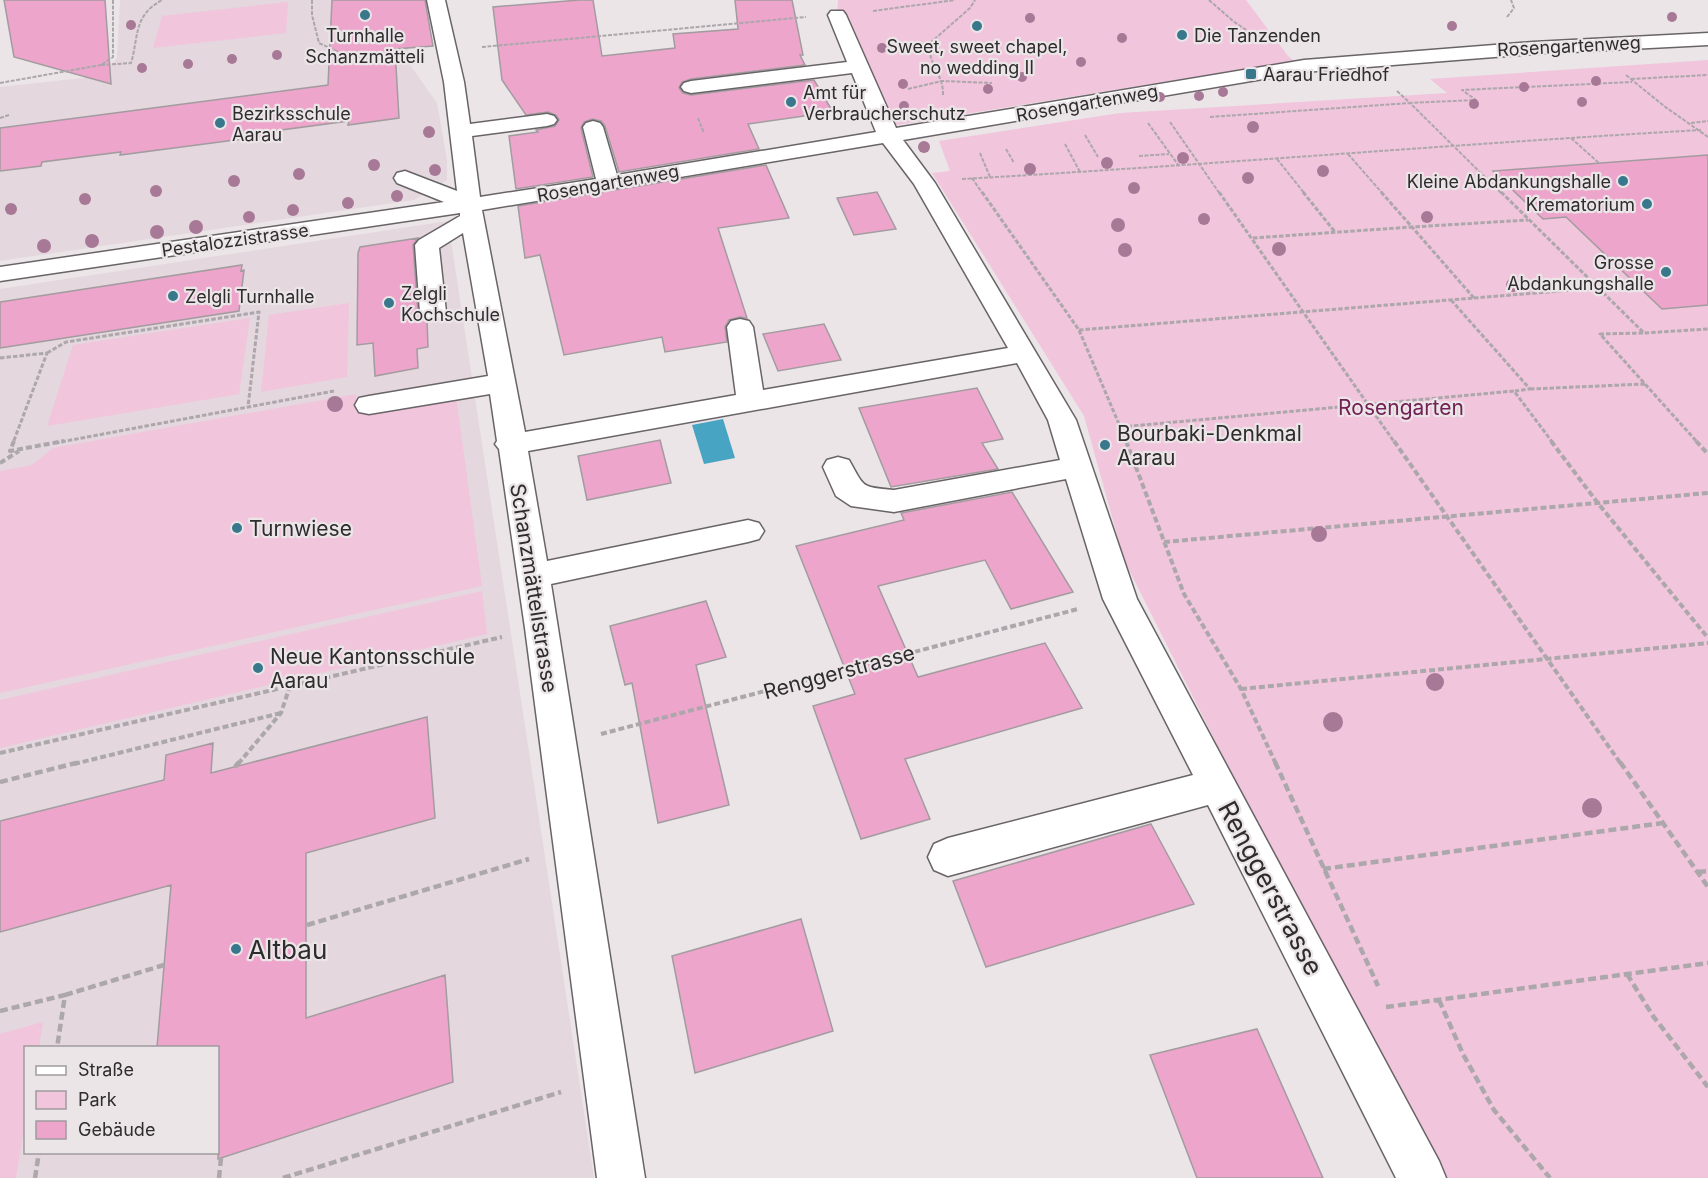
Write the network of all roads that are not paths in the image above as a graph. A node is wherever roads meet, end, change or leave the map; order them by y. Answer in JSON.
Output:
{"nodes":[{"id":1,"x":436,"y":0,"type":"edge"},
{"id":2,"x":837,"y":15,"type":"road end"},
{"id":3,"x":1708,"y":39,"type":"edge"},
{"id":4,"x":858,"y":66,"type":"junction"},
{"id":5,"x":691,"y":87,"type":"road end"},
{"id":6,"x":547,"y":120,"type":"dead end"},
{"id":7,"x":593,"y":127,"type":"dead end"},
{"id":8,"x":461,"y":131,"type":"junction"},
{"id":9,"x":888,"y":135,"type":"junction"},
{"id":10,"x":405,"y":178,"type":"dead end"},
{"id":11,"x":608,"y":183,"type":"junction"},
{"id":12,"x":472,"y":211,"type":"junction"},
{"id":13,"x":0,"y":274,"type":"edge"},
{"id":14,"x":433,"y":312,"type":"dead end"},
{"id":15,"x":740,"y":327,"type":"dead end"},
{"id":16,"x":1025,"y":353,"type":"junction"},
{"id":17,"x":502,"y":383,"type":"junction"},
{"id":18,"x":751,"y":401,"type":"junction"},
{"id":19,"x":369,"y":405,"type":"dead end"},
{"id":20,"x":510,"y":444,"type":"junction"},
{"id":21,"x":838,"y":467,"type":"dead end"},
{"id":22,"x":1077,"y":467,"type":"junction"},
{"id":23,"x":748,"y":531,"type":"dead end"},
{"id":24,"x":533,"y":576,"type":"junction"},
{"id":25,"x":1217,"y":786,"type":"junction"},
{"id":26,"x":948,"y":857,"type":"dead end"},
{"id":27,"x":621,"y":1178,"type":"edge"},
{"id":28,"x":1422,"y":1178,"type":"edge"}],
"edges":[{"from":1,"to":8,"type":"street","name":"Schanzmättelistrasse"},
{"from":2,"to":4,"type":"street","name":"Renggerstrasse"},
{"from":3,"to":9,"type":"street","name":"Rosengartenweg"},
{"from":4,"to":5,"type":"street"},
{"from":4,"to":9,"type":"street","name":"Renggerstrasse"},
{"from":6,"to":8,"type":"street"},
{"from":7,"to":11,"type":"street"},
{"from":8,"to":12,"type":"street","name":"Schanzmättelistrasse"},
{"from":9,"to":11,"type":"street","name":"Rosengartenweg"},
{"from":9,"to":16,"type":"street","name":"Renggerstrasse"},
{"from":10,"to":12,"type":"street"},
{"from":11,"to":12,"type":"street","name":"Rosengartenweg"},
{"from":12,"to":13,"type":"street","name":"Pestalozzistrasse"},
{"from":12,"to":14,"type":"street"},
{"from":12,"to":17,"type":"street","name":"Schanzmättelistrasse"},
{"from":15,"to":18,"type":"street"},
{"from":16,"to":18,"type":"street"},
{"from":16,"to":22,"type":"street","name":"Renggerstrasse"},
{"from":17,"to":19,"type":"street"},
{"from":17,"to":20,"type":"street","name":"Schanzmättelistrasse"},
{"from":18,"to":20,"type":"street"},
{"from":20,"to":24,"type":"street","name":"Schanzmättelistrasse"},
{"from":21,"to":22,"type":"street"},
{"from":22,"to":25,"type":"street","name":"Renggerstrasse"},
{"from":23,"to":24,"type":"street"},
{"from":24,"to":27,"type":"street","name":"Schanzmättelistrasse"},
{"from":25,"to":26,"type":"street"},
{"from":25,"to":28,"type":"street","name":"Renggerstrasse"}]}
